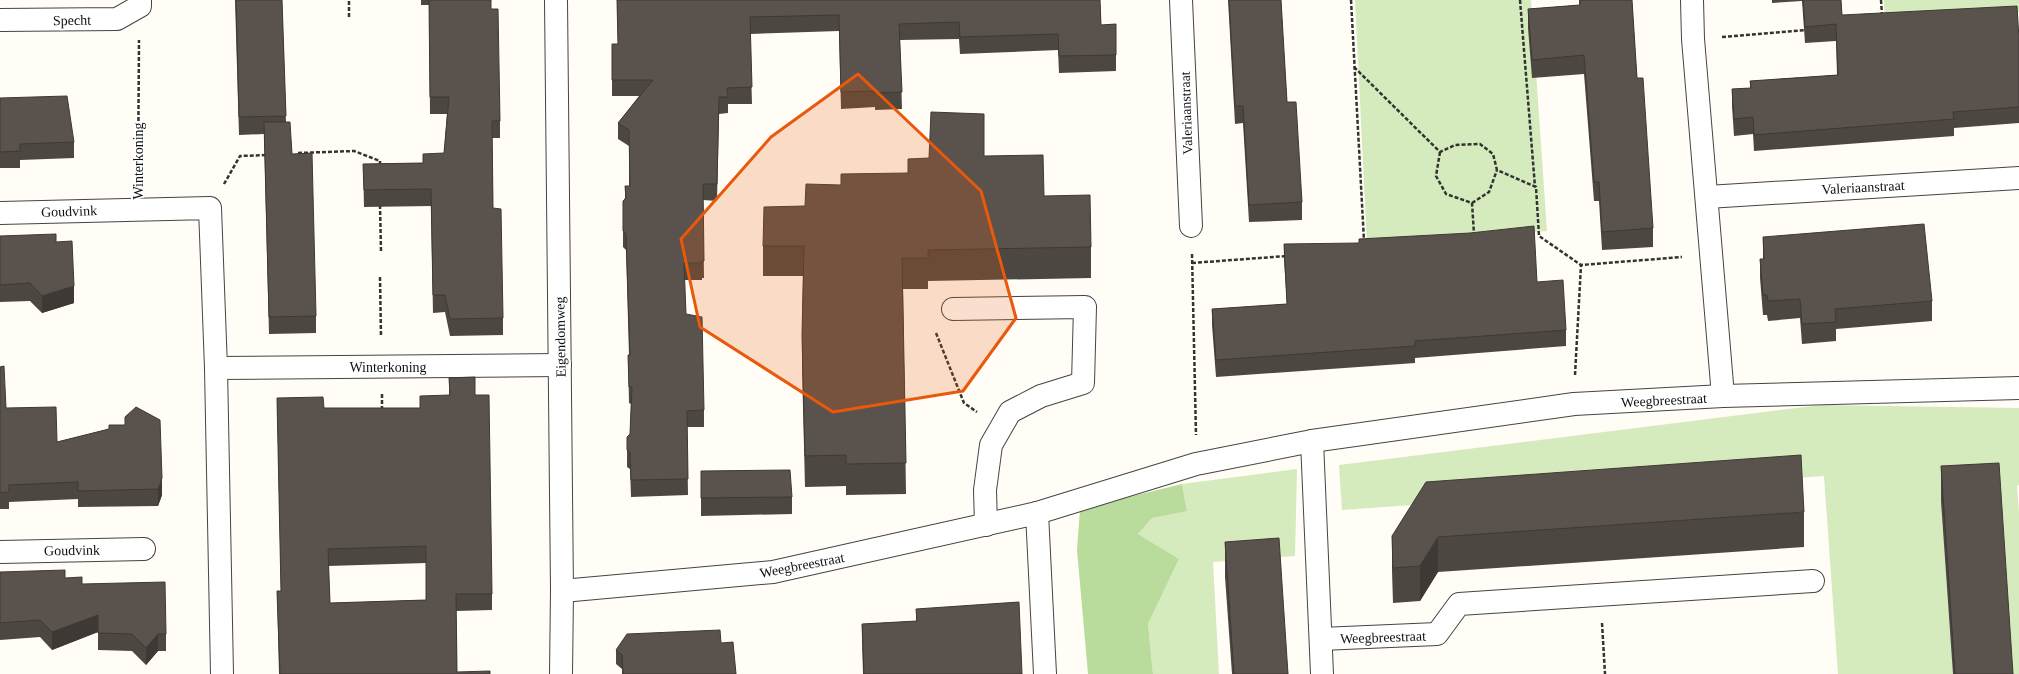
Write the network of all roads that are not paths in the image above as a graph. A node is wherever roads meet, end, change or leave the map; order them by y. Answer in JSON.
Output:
{"nodes":[{"id":1,"x":556,"y":0,"type":"edge"},
{"id":2,"x":1181,"y":0,"type":"edge"},
{"id":3,"x":1692,"y":0,"type":"edge"},
{"id":4,"x":140,"y":3,"type":"edge"},
{"id":5,"x":0,"y":20,"type":"edge"},
{"id":6,"x":2019,"y":178,"type":"edge"},
{"id":7,"x":1707,"y":197,"type":"junction"},
{"id":8,"x":138,"y":209,"type":"joint"},
{"id":9,"x":0,"y":213,"type":"edge"},
{"id":10,"x":1191,"y":226,"type":"road end"},
{"id":11,"x":953,"y":309,"type":"road end"},
{"id":12,"x":560,"y":365,"type":"junction"},
{"id":13,"x":216,"y":368,"type":"junction"},
{"id":14,"x":2019,"y":388,"type":"edge"},
{"id":15,"x":1723,"y":396,"type":"junction"},
{"id":16,"x":1312,"y":441,"type":"junction"},
{"id":17,"x":1037,"y":513,"type":"junction"},
{"id":18,"x":986,"y":526,"type":"junction"},
{"id":19,"x":144,"y":549,"type":"dead end"},
{"id":20,"x":0,"y":552,"type":"edge"},
{"id":21,"x":1813,"y":581,"type":"dead end"},
{"id":22,"x":562,"y":591,"type":"junction"},
{"id":23,"x":1321,"y":639,"type":"junction"},
{"id":24,"x":222,"y":674,"type":"edge"},
{"id":25,"x":561,"y":674,"type":"edge"},
{"id":26,"x":1045,"y":674,"type":"edge"},
{"id":27,"x":1322,"y":674,"type":"edge"}],
"edges":[{"from":1,"to":12,"type":"street","name":"Eigendomweg"},
{"from":2,"to":10,"type":"street","name":"Valeriaanstraat"},
{"from":3,"to":7,"type":"street"},
{"from":4,"to":5,"type":"street","name":"Specht"},
{"from":6,"to":7,"type":"street","name":"Valeriaanstraat"},
{"from":7,"to":15,"type":"street"},
{"from":8,"to":9,"type":"street","name":"Goudvink"},
{"from":8,"to":13,"type":"street","name":"Winterkoning"},
{"from":11,"to":18,"type":"street"},
{"from":12,"to":13,"type":"street","name":"Winterkoning"},
{"from":12,"to":22,"type":"street","name":"Eigendomweg"},
{"from":13,"to":24,"type":"street"},
{"from":14,"to":15,"type":"street","name":"Weegbreestraat"},
{"from":15,"to":16,"type":"street","name":"Weegbreestraat"},
{"from":16,"to":17,"type":"street","name":"Weegbreestraat"},
{"from":16,"to":23,"type":"street","name":"Weegbreestraat"},
{"from":17,"to":18,"type":"street","name":"Weegbreestraat"},
{"from":17,"to":26,"type":"street"},
{"from":18,"to":22,"type":"street","name":"Weegbreestraat"},
{"from":19,"to":20,"type":"street","name":"Goudvink"},
{"from":21,"to":23,"type":"street","name":"Weegbreestraat"},
{"from":22,"to":25,"type":"street","name":"Eigendomweg"},
{"from":23,"to":27,"type":"street","name":"Weegbreestraat"}]}
